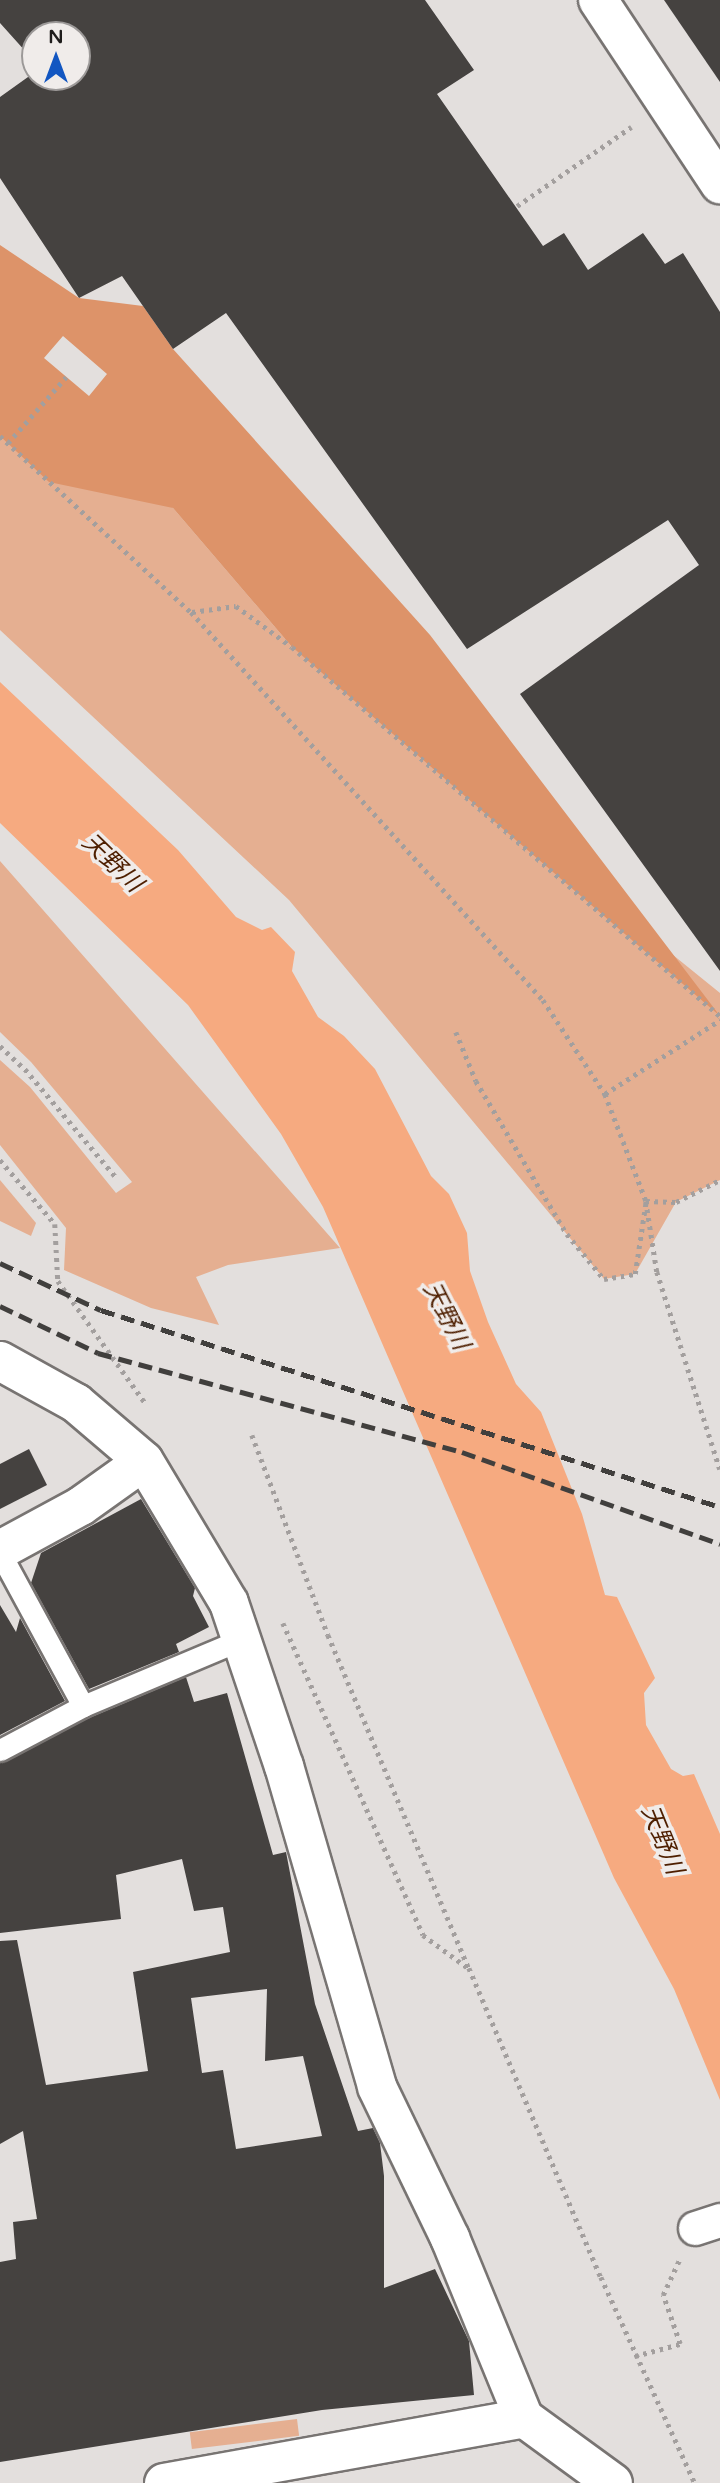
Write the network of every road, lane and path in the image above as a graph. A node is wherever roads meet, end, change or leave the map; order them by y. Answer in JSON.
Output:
{"nodes":[{"id":1,"x":598,"y":0,"type":"edge"},
{"id":2,"x":632,"y":127,"type":"dead end"},
{"id":3,"x":717,"y":171,"type":"edge"},
{"id":4,"x":517,"y":206,"type":"dead end"},
{"id":5,"x":66,"y":377,"type":"dead end"},
{"id":6,"x":0,"y":436,"type":"edge"},
{"id":7,"x":8,"y":443,"type":"junction"},
{"id":8,"x":191,"y":612,"type":"junction"},
{"id":9,"x":720,"y":1018,"type":"edge"},
{"id":10,"x":456,"y":1032,"type":"dead end"},
{"id":11,"x":0,"y":1046,"type":"edge"},
{"id":12,"x":605,"y":1094,"type":"junction"},
{"id":13,"x":0,"y":1160,"type":"edge"},
{"id":14,"x":116,"y":1177,"type":"dead end"},
{"id":15,"x":720,"y":1180,"type":"edge"},
{"id":16,"x":646,"y":1201,"type":"junction"},
{"id":17,"x":0,"y":1361,"type":"edge"},
{"id":18,"x":148,"y":1408,"type":"dead end"},
{"id":19,"x":252,"y":1435,"type":"dead end"},
{"id":20,"x":144,"y":1461,"type":"junction"},
{"id":21,"x":720,"y":1469,"type":"edge"},
{"id":22,"x":0,"y":1552,"type":"edge"},
{"id":23,"x":242,"y":1639,"type":"junction"},
{"id":24,"x":83,"y":1706,"type":"junction"},
{"id":25,"x":0,"y":1750,"type":"edge"},
{"id":26,"x":707,"y":2224,"type":"edge"},
{"id":27,"x":635,"y":2356,"type":"junction"},
{"id":28,"x":524,"y":2418,"type":"junction"},
{"id":29,"x":164,"y":2483,"type":"edge"},
{"id":30,"x":613,"y":2483,"type":"edge"},
{"id":31,"x":695,"y":2483,"type":"edge"}],
"edges":[{"from":1,"to":3,"type":"street"},
{"from":2,"to":4,"type":"path"},
{"from":5,"to":7,"type":"path"},
{"from":6,"to":7,"type":"path"},
{"from":7,"to":8,"type":"path"},
{"from":8,"to":9,"type":"path"},
{"from":8,"to":12,"type":"path"},
{"from":9,"to":12,"type":"path"},
{"from":10,"to":16,"type":"path"},
{"from":11,"to":14,"type":"path"},
{"from":12,"to":16,"type":"path"},
{"from":13,"to":18,"type":"path"},
{"from":15,"to":16,"type":"path"},
{"from":16,"to":21,"type":"path"},
{"from":17,"to":20,"type":"street"},
{"from":19,"to":27,"type":"path"},
{"from":20,"to":22,"type":"street"},
{"from":20,"to":23,"type":"street"},
{"from":22,"to":24,"type":"lane"},
{"from":23,"to":24,"type":"lane"},
{"from":23,"to":28,"type":"street"},
{"from":24,"to":25,"type":"lane"},
{"from":26,"to":27,"type":"path"},
{"from":27,"to":31,"type":"path"},
{"from":28,"to":29,"type":"street"},
{"from":28,"to":30,"type":"street"}]}
